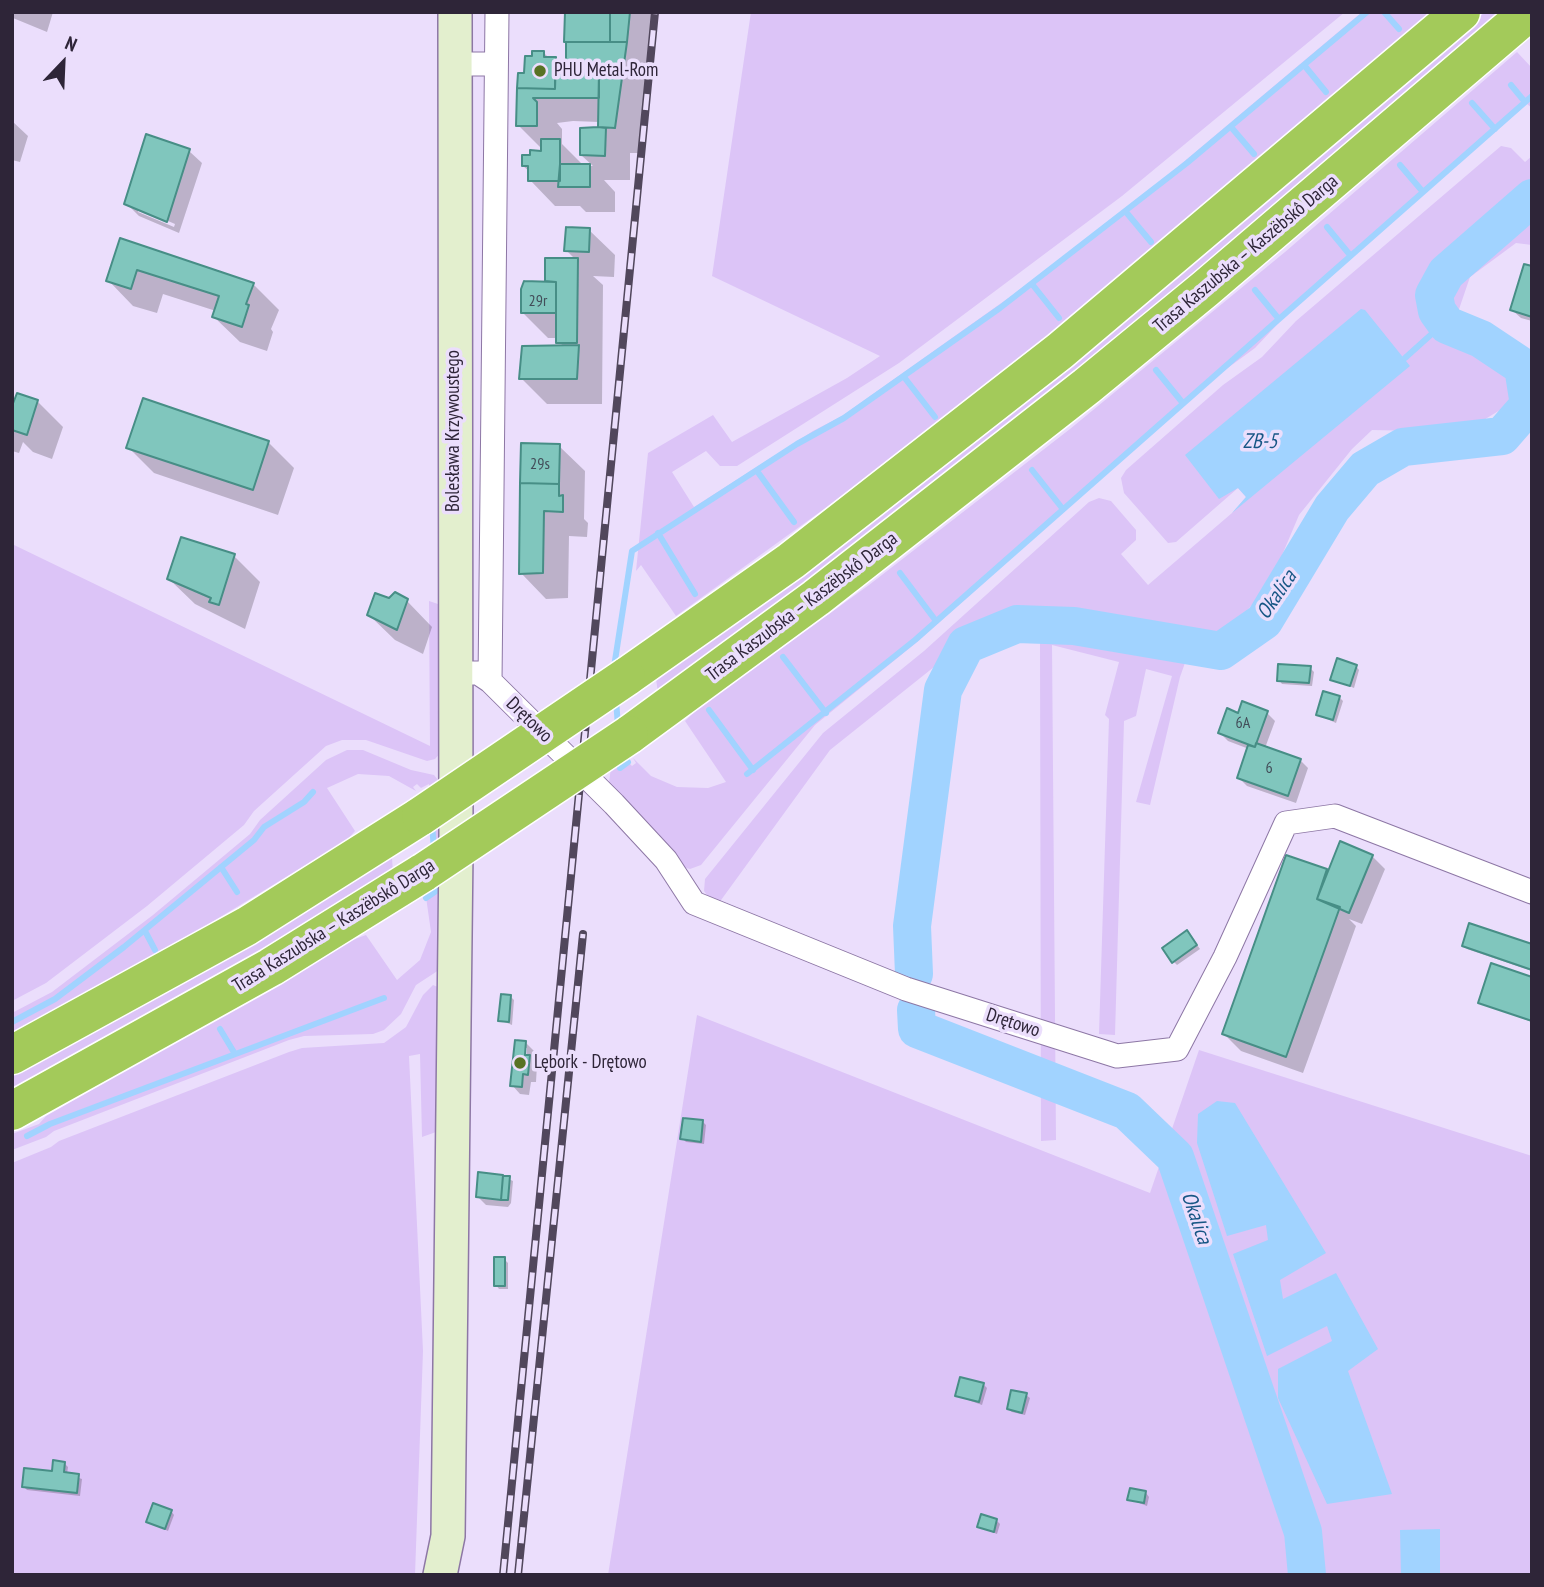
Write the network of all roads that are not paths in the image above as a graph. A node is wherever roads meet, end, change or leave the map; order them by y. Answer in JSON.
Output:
{"nodes":[{"id":1,"x":455,"y":12,"type":"edge"},
{"id":2,"x":497,"y":12,"type":"edge"},
{"id":3,"x":1461,"y":12,"type":"edge"},
{"id":4,"x":1522,"y":18,"type":"edge"},
{"id":5,"x":454,"y":64,"type":"junction"},
{"id":6,"x":496,"y":64,"type":"junction"},
{"id":7,"x":455,"y":673,"type":"junction"},
{"id":8,"x":490,"y":681,"type":"junction"},
{"id":9,"x":1532,"y":892,"type":"edge"},
{"id":10,"x":12,"y":1055,"type":"edge"},
{"id":11,"x":12,"y":1111,"type":"edge"},
{"id":12,"x":440,"y":1575,"type":"edge"}],
"edges":[{"from":1,"to":5,"type":"main road","name":"Bolesława Krzywoustego"},
{"from":2,"to":6,"type":"street"},
{"from":3,"to":10,"type":"highway","bridge":true},
{"from":4,"to":11,"type":"highway","name":"Trasa Kaszubska – Kaszëbskô Darga","bridge":true},
{"from":5,"to":6,"type":"street"},
{"from":5,"to":7,"type":"main road","name":"Bolesława Krzywoustego"},
{"from":6,"to":8,"type":"street"},
{"from":7,"to":8,"type":"street","name":"Drętowo"},
{"from":7,"to":12,"type":"main road","name":"Bolesława Krzywoustego"},
{"from":8,"to":9,"type":"street","name":"Drętowo"}]}
